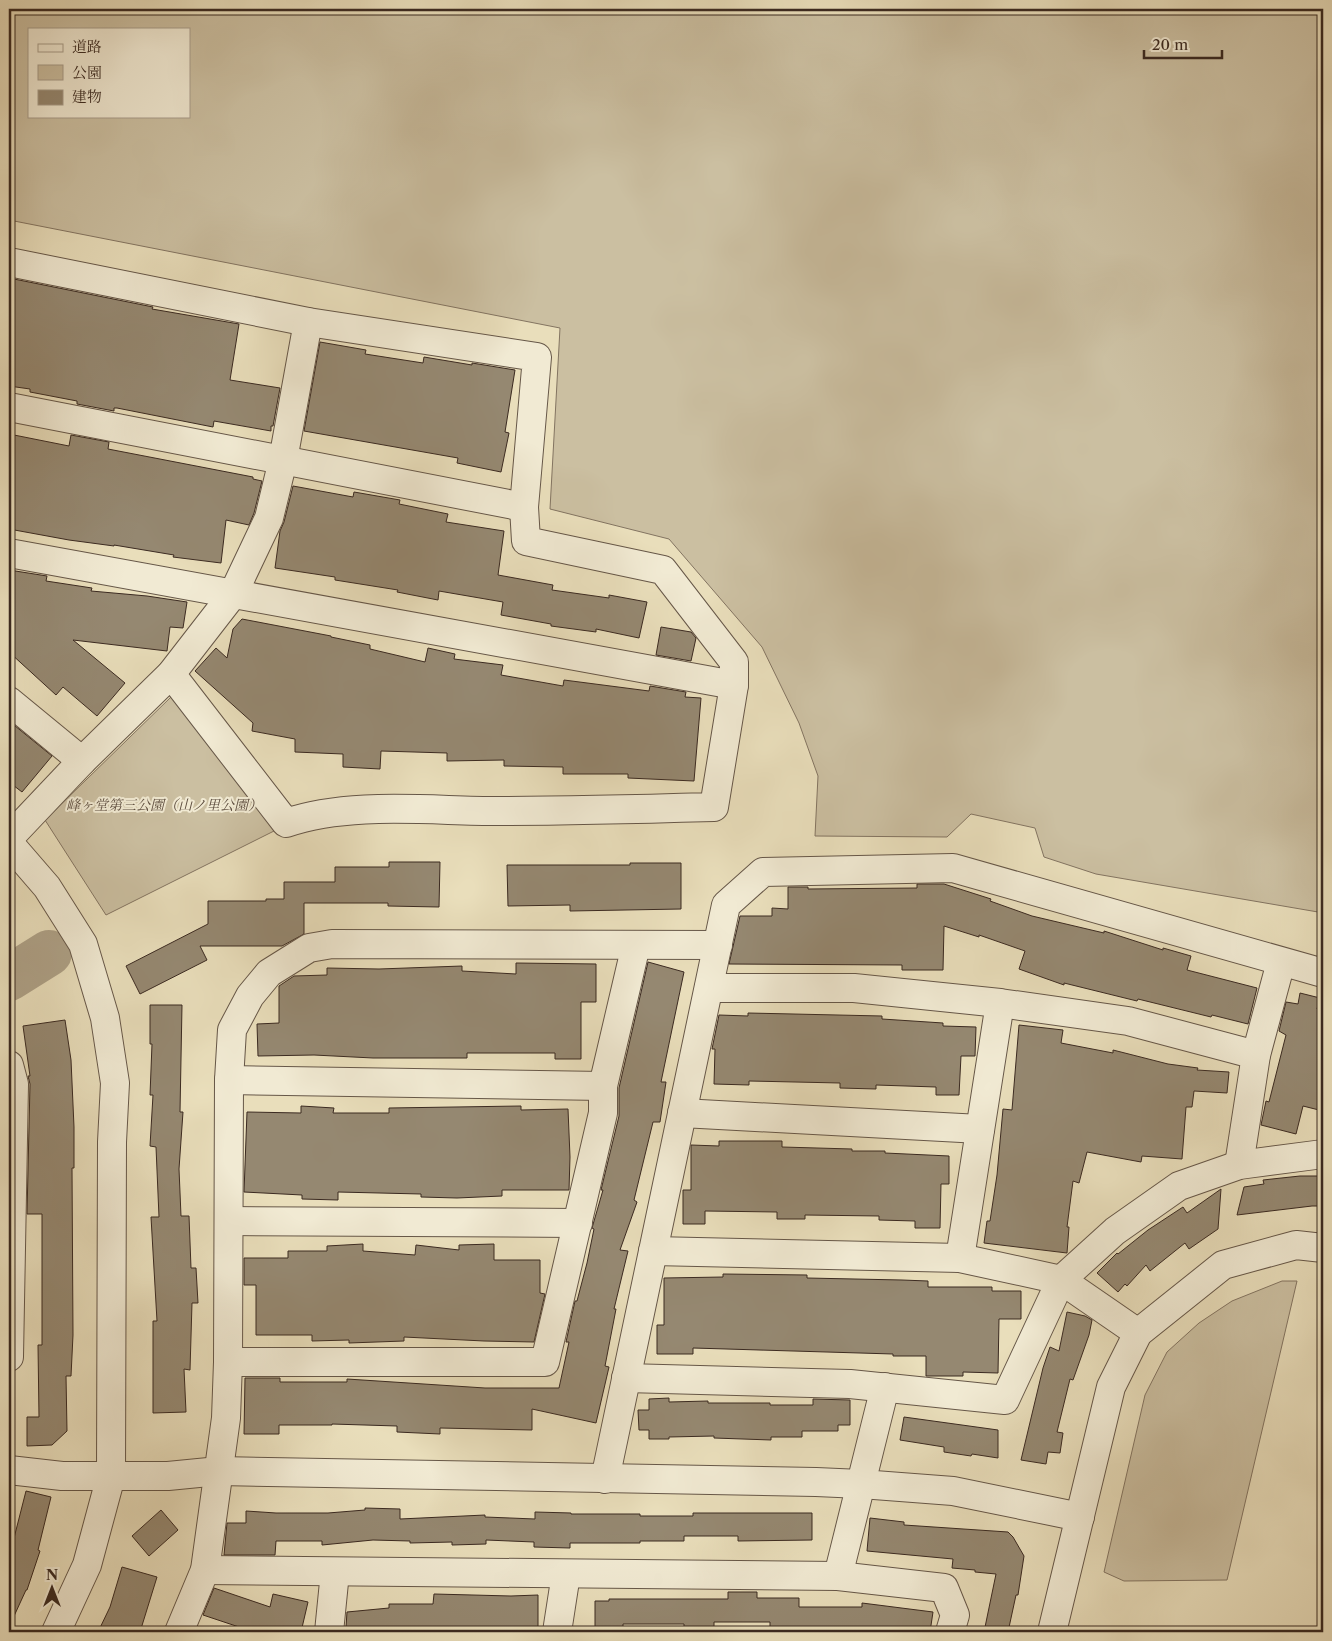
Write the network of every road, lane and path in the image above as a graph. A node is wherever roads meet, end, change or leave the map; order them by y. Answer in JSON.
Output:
{"nodes":[{"id":1,"x":9,"y":262,"type":"edge"},
{"id":2,"x":308,"y":322,"type":"junction"},
{"id":3,"x":9,"y":407,"type":"edge"},
{"id":4,"x":283,"y":460,"type":"junction"},
{"id":5,"x":524,"y":507,"type":"junction"},
{"id":6,"x":9,"y":553,"type":"edge"},
{"id":7,"x":233,"y":594,"type":"junction"},
{"id":8,"x":171,"y":674,"type":"junction"},
{"id":9,"x":734,"y":686,"type":"junction"},
{"id":10,"x":9,"y":701,"type":"edge"},
{"id":11,"x":82,"y":761,"type":"junction"},
{"id":12,"x":9,"y":838,"type":"edge"},
{"id":13,"x":9,"y":843,"type":"edge"},
{"id":14,"x":636,"y":945,"type":"junction"},
{"id":15,"x":718,"y":945,"type":"junction"},
{"id":16,"x":1281,"y":962,"type":"junction"},
{"id":17,"x":1323,"y":974,"type":"edge"},
{"id":18,"x":709,"y":988,"type":"junction"},
{"id":19,"x":1000,"y":1003,"type":"junction"},
{"id":20,"x":1256,"y":1055,"type":"junction"},
{"id":21,"x":9,"y":1066,"type":"edge"},
{"id":22,"x":229,"y":1080,"type":"junction"},
{"id":23,"x":603,"y":1086,"type":"junction"},
{"id":24,"x":682,"y":1113,"type":"junction"},
{"id":25,"x":980,"y":1129,"type":"junction"},
{"id":26,"x":1323,"y":1154,"type":"edge"},
{"id":27,"x":1238,"y":1165,"type":"junction"},
{"id":28,"x":228,"y":1221,"type":"junction"},
{"id":29,"x":578,"y":1223,"type":"junction"},
{"id":30,"x":1323,"y":1248,"type":"edge"},
{"id":31,"x":653,"y":1250,"type":"junction"},
{"id":32,"x":960,"y":1258,"type":"junction"},
{"id":33,"x":1061,"y":1280,"type":"junction"},
{"id":34,"x":1138,"y":1333,"type":"junction"},
{"id":35,"x":9,"y":1356,"type":"edge"},
{"id":36,"x":228,"y":1362,"type":"junction"},
{"id":37,"x":626,"y":1378,"type":"junction"},
{"id":38,"x":884,"y":1387,"type":"junction"},
{"id":39,"x":9,"y":1470,"type":"edge"},
{"id":40,"x":219,"y":1471,"type":"junction"},
{"id":41,"x":111,"y":1476,"type":"junction"},
{"id":42,"x":605,"y":1479,"type":"junction"},
{"id":43,"x":861,"y":1484,"type":"junction"},
{"id":44,"x":1080,"y":1517,"type":"junction"},
{"id":45,"x":205,"y":1570,"type":"junction"},
{"id":46,"x":335,"y":1572,"type":"junction"},
{"id":47,"x":566,"y":1574,"type":"junction"},
{"id":48,"x":838,"y":1576,"type":"junction"},
{"id":49,"x":56,"y":1632,"type":"edge"},
{"id":50,"x":179,"y":1632,"type":"edge"},
{"id":51,"x":329,"y":1632,"type":"edge"},
{"id":52,"x":557,"y":1632,"type":"edge"},
{"id":53,"x":950,"y":1632,"type":"edge"},
{"id":54,"x":1052,"y":1632,"type":"edge"}],
"edges":[{"from":1,"to":2,"type":"street"},
{"from":2,"to":4,"type":"street"},
{"from":2,"to":5,"type":"street"},
{"from":3,"to":4,"type":"street"},
{"from":4,"to":5,"type":"street"},
{"from":4,"to":7,"type":"street"},
{"from":5,"to":9,"type":"street"},
{"from":6,"to":7,"type":"street"},
{"from":7,"to":8,"type":"street"},
{"from":7,"to":9,"type":"street"},
{"from":8,"to":9,"type":"street"},
{"from":8,"to":11,"type":"street"},
{"from":10,"to":11,"type":"street"},
{"from":11,"to":12,"type":"street"},
{"from":13,"to":41,"type":"street"},
{"from":14,"to":15,"type":"street"},
{"from":14,"to":22,"type":"street"},
{"from":14,"to":23,"type":"street"},
{"from":15,"to":16,"type":"street"},
{"from":15,"to":18,"type":"street"},
{"from":16,"to":17,"type":"street"},
{"from":16,"to":20,"type":"street"},
{"from":18,"to":19,"type":"street"},
{"from":18,"to":24,"type":"street"},
{"from":19,"to":20,"type":"street"},
{"from":19,"to":25,"type":"street"},
{"from":20,"to":27,"type":"street"},
{"from":21,"to":35,"type":"street"},
{"from":22,"to":23,"type":"street"},
{"from":22,"to":28,"type":"street"},
{"from":23,"to":29,"type":"street"},
{"from":24,"to":25,"type":"street"},
{"from":24,"to":31,"type":"street"},
{"from":25,"to":32,"type":"street"},
{"from":26,"to":27,"type":"street"},
{"from":27,"to":33,"type":"street"},
{"from":28,"to":29,"type":"street"},
{"from":28,"to":36,"type":"street"},
{"from":29,"to":36,"type":"street"},
{"from":30,"to":34,"type":"street"},
{"from":31,"to":32,"type":"street"},
{"from":31,"to":37,"type":"street"},
{"from":32,"to":33,"type":"street"},
{"from":33,"to":34,"type":"street"},
{"from":33,"to":38,"type":"street"},
{"from":34,"to":44,"type":"street"},
{"from":36,"to":40,"type":"street"},
{"from":37,"to":38,"type":"street"},
{"from":37,"to":42,"type":"street"},
{"from":38,"to":43,"type":"street"},
{"from":39,"to":41,"type":"street"},
{"from":40,"to":41,"type":"street"},
{"from":40,"to":42,"type":"street"},
{"from":40,"to":45,"type":"street"},
{"from":41,"to":49,"type":"street"},
{"from":42,"to":43,"type":"street"},
{"from":43,"to":44,"type":"street"},
{"from":43,"to":48,"type":"street"},
{"from":44,"to":54,"type":"street"},
{"from":45,"to":46,"type":"street"},
{"from":45,"to":50,"type":"street"},
{"from":46,"to":47,"type":"street"},
{"from":46,"to":51,"type":"street"},
{"from":47,"to":48,"type":"street"},
{"from":47,"to":52,"type":"street"},
{"from":48,"to":53,"type":"street"}]}
